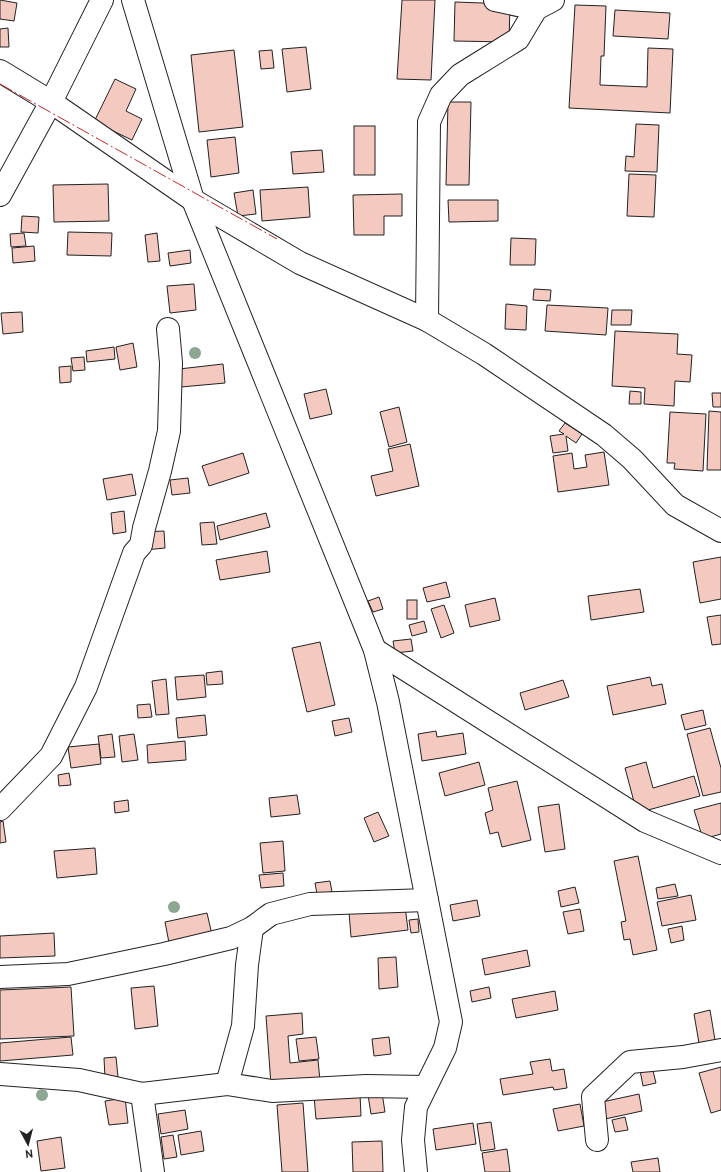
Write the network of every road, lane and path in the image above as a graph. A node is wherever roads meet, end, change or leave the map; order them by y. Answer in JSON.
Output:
{"nodes":[{"id":1,"x":102,"y":0,"type":"edge"},
{"id":2,"x":133,"y":0,"type":"edge"},
{"id":3,"x":495,"y":0,"type":"edge"},
{"id":4,"x":544,"y":4,"type":"edge"},
{"id":5,"x":0,"y":71,"type":"edge"},
{"id":6,"x":51,"y":102,"type":"junction"},
{"id":7,"x":0,"y":194,"type":"edge"},
{"id":8,"x":193,"y":200,"type":"junction"},
{"id":9,"x":428,"y":320,"type":"junction"},
{"id":10,"x":168,"y":329,"type":"dead end"},
{"id":11,"x":721,"y":531,"type":"edge"},
{"id":12,"x":375,"y":650,"type":"junction"},
{"id":13,"x":0,"y":809,"type":"edge"},
{"id":14,"x":721,"y":853,"type":"edge"},
{"id":15,"x":427,"y":900,"type":"junction"},
{"id":16,"x":252,"y":928,"type":"junction"},
{"id":17,"x":0,"y":977,"type":"edge"},
{"id":18,"x":721,"y":1050,"type":"edge"},
{"id":19,"x":0,"y":1074,"type":"edge"},
{"id":20,"x":227,"y":1084,"type":"junction"},
{"id":21,"x":425,"y":1087,"type":"junction"},
{"id":22,"x":142,"y":1094,"type":"junction"},
{"id":23,"x":596,"y":1140,"type":"dead end"},
{"id":24,"x":153,"y":1172,"type":"edge"},
{"id":25,"x":416,"y":1172,"type":"edge"}],
"edges":[{"from":1,"to":6,"type":"street"},
{"from":2,"to":8,"type":"street"},
{"from":3,"to":4,"type":"street"},
{"from":4,"to":9,"type":"street"},
{"from":5,"to":6,"type":"street"},
{"from":6,"to":7,"type":"street"},
{"from":6,"to":8,"type":"street"},
{"from":8,"to":9,"type":"street"},
{"from":8,"to":12,"type":"street"},
{"from":9,"to":11,"type":"street"},
{"from":10,"to":13,"type":"street"},
{"from":12,"to":14,"type":"street"},
{"from":12,"to":15,"type":"street"},
{"from":15,"to":16,"type":"street"},
{"from":15,"to":21,"type":"street"},
{"from":16,"to":17,"type":"street"},
{"from":16,"to":20,"type":"street"},
{"from":18,"to":23,"type":"street"},
{"from":19,"to":22,"type":"street"},
{"from":20,"to":21,"type":"street"},
{"from":20,"to":22,"type":"street"},
{"from":21,"to":25,"type":"street"},
{"from":22,"to":24,"type":"street"}]}
